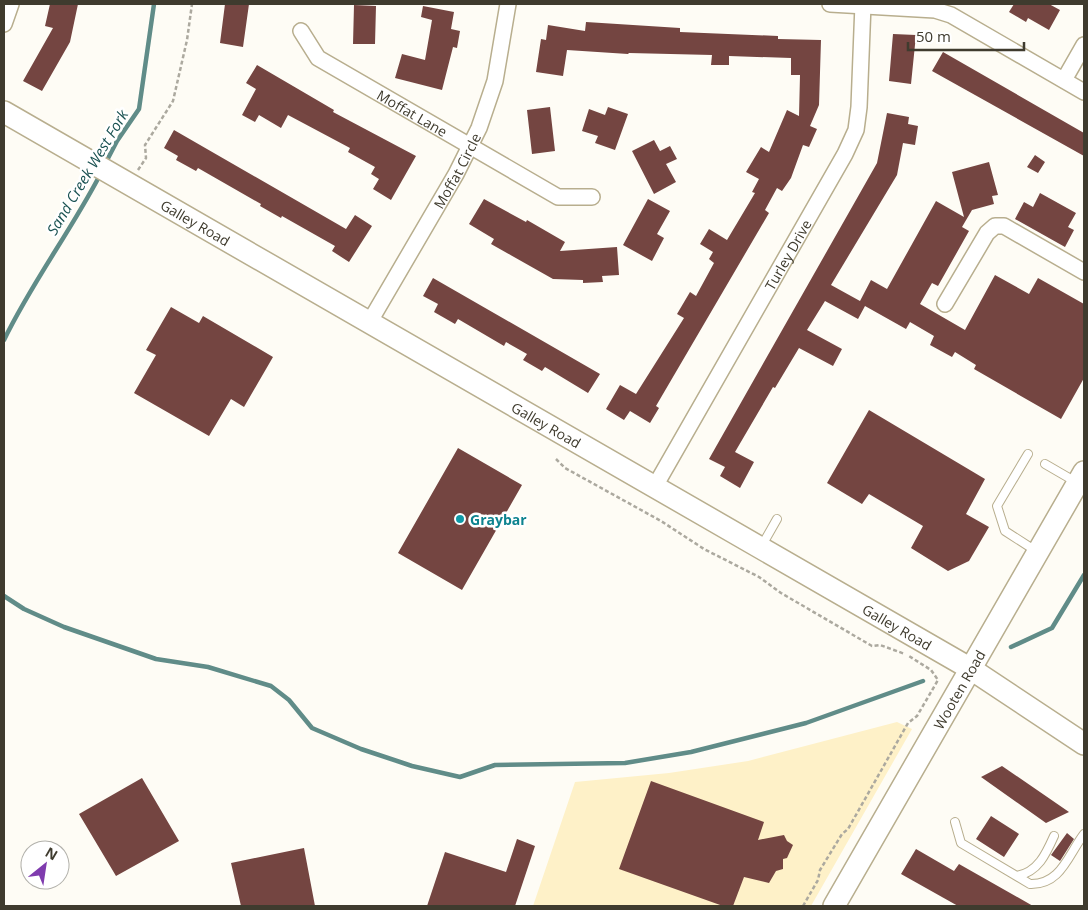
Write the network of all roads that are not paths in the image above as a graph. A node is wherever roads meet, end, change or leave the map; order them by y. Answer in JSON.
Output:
{"nodes":[{"id":1,"x":11,"y":4,"type":"edge"},
{"id":2,"x":508,"y":4,"type":"edge"},
{"id":3,"x":830,"y":4,"type":"edge"},
{"id":4,"x":863,"y":5,"type":"edge"},
{"id":5,"x":4,"y":24,"type":"edge"},
{"id":6,"x":301,"y":31,"type":"dead end"},
{"id":7,"x":1084,"y":45,"type":"edge"},
{"id":8,"x":1064,"y":80,"type":"junction"},
{"id":9,"x":1084,"y":92,"type":"edge"},
{"id":10,"x":4,"y":112,"type":"edge"},
{"id":11,"x":470,"y":146,"type":"junction"},
{"id":12,"x":592,"y":197,"type":"dead end"},
{"id":13,"x":1084,"y":272,"type":"edge"},
{"id":14,"x":945,"y":304,"type":"dead end"},
{"id":15,"x":369,"y":323,"type":"junction"},
{"id":16,"x":1028,"y":454,"type":"dead end"},
{"id":17,"x":1045,"y":464,"type":"dead end"},
{"id":18,"x":1081,"y":478,"type":"edge"},
{"id":19,"x":654,"y":488,"type":"junction"},
{"id":20,"x":778,"y":518,"type":"dead end"},
{"id":21,"x":760,"y":548,"type":"junction"},
{"id":22,"x":1038,"y":553,"type":"junction"},
{"id":23,"x":971,"y":669,"type":"junction"},
{"id":24,"x":1084,"y":744,"type":"edge"},
{"id":25,"x":955,"y":822,"type":"dead end"},
{"id":26,"x":1084,"y":834,"type":"edge"},
{"id":27,"x":1054,"y":836,"type":"dead end"},
{"id":28,"x":1017,"y":876,"type":"junction"},
{"id":29,"x":834,"y":906,"type":"edge"}],
"edges":[{"from":1,"to":5,"type":"street"},
{"from":2,"to":11,"type":"street","name":"Moffat Circle"},
{"from":3,"to":4,"type":"street"},
{"from":4,"to":8,"type":"street"},
{"from":4,"to":19,"type":"street","name":"Turley Drive"},
{"from":6,"to":11,"type":"street","name":"Moffat Lane"},
{"from":7,"to":8,"type":"street"},
{"from":8,"to":9,"type":"street"},
{"from":10,"to":15,"type":"main road","name":"Galley Road"},
{"from":11,"to":12,"type":"street","name":"Moffat Lane"},
{"from":11,"to":15,"type":"street","name":"Moffat Circle"},
{"from":13,"to":14,"type":"street"},
{"from":15,"to":19,"type":"main road","name":"Galley Road"},
{"from":16,"to":22,"type":"lane"},
{"from":17,"to":18,"type":"lane"},
{"from":18,"to":22,"type":"main road","name":"Wooten Road"},
{"from":19,"to":21,"type":"main road","name":"Galley Road"},
{"from":20,"to":21,"type":"lane"},
{"from":21,"to":23,"type":"main road","name":"Galley Road"},
{"from":22,"to":23,"type":"main road","name":"Wooten Road"},
{"from":23,"to":24,"type":"main road","name":"Galley Road"},
{"from":23,"to":29,"type":"main road","name":"Wooten Road"},
{"from":25,"to":28,"type":"lane"},
{"from":26,"to":28,"type":"lane"},
{"from":27,"to":28,"type":"lane"}]}
